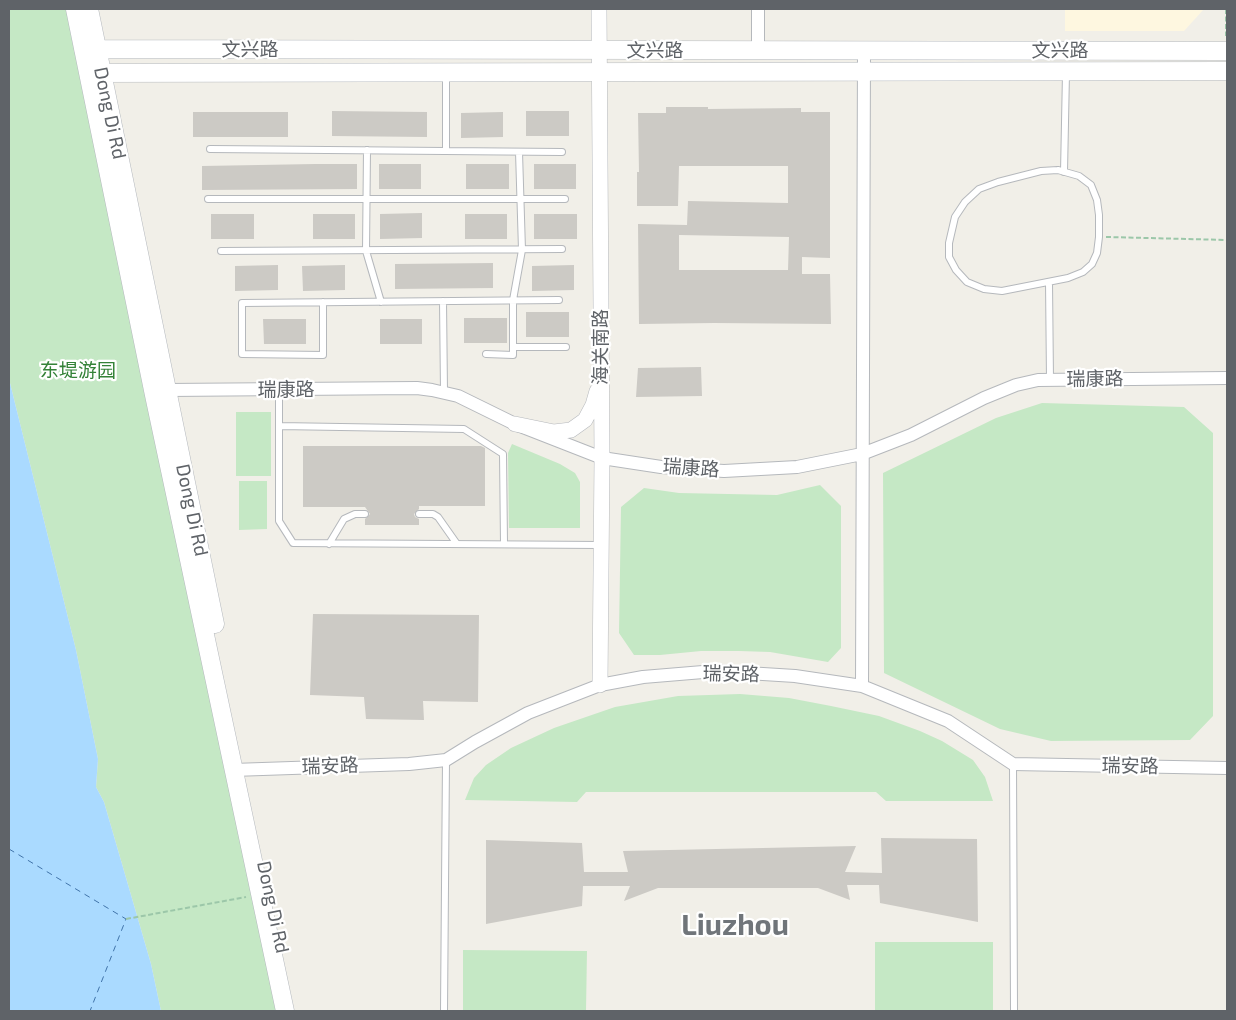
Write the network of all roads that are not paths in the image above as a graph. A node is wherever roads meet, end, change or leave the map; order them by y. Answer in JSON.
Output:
{"nodes":[{"id":1,"x":75,"y":9,"type":"edge"},
{"id":2,"x":89,"y":9,"type":"edge"},
{"id":3,"x":599,"y":9,"type":"edge"},
{"id":4,"x":758,"y":9,"type":"edge"},
{"id":5,"x":90,"y":50,"type":"junction"},
{"id":6,"x":600,"y":51,"type":"junction"},
{"id":7,"x":758,"y":51,"type":"junction"},
{"id":8,"x":864,"y":51,"type":"junction"},
{"id":9,"x":1227,"y":51,"type":"edge"},
{"id":10,"x":1227,"y":70,"type":"edge"},
{"id":11,"x":863,"y":71,"type":"junction"},
{"id":12,"x":1066,"y":71,"type":"junction"},
{"id":13,"x":446,"y":72,"type":"junction"},
{"id":14,"x":600,"y":72,"type":"junction"},
{"id":15,"x":95,"y":73,"type":"junction"},
{"id":16,"x":210,"y":149,"type":"dead end"},
{"id":17,"x":366,"y":150,"type":"junction"},
{"id":18,"x":446,"y":151,"type":"junction"},
{"id":19,"x":520,"y":152,"type":"junction"},
{"id":20,"x":562,"y":152,"type":"dead end"},
{"id":21,"x":1064,"y":172,"type":"junction"},
{"id":22,"x":521,"y":198,"type":"junction"},
{"id":23,"x":208,"y":199,"type":"dead end"},
{"id":24,"x":366,"y":199,"type":"junction"},
{"id":25,"x":565,"y":199,"type":"dead end"},
{"id":26,"x":562,"y":249,"type":"dead end"},
{"id":27,"x":366,"y":250,"type":"junction"},
{"id":28,"x":522,"y":250,"type":"junction"},
{"id":29,"x":221,"y":251,"type":"dead end"},
{"id":30,"x":1049,"y":282,"type":"junction"},
{"id":31,"x":513,"y":300,"type":"junction"},
{"id":32,"x":559,"y":300,"type":"dead end"},
{"id":33,"x":443,"y":301,"type":"junction"},
{"id":34,"x":323,"y":302,"type":"junction"},
{"id":35,"x":381,"y":302,"type":"junction"},
{"id":36,"x":513,"y":347,"type":"junction"},
{"id":37,"x":566,"y":347,"type":"dead end"},
{"id":38,"x":486,"y":354,"type":"dead end"},
{"id":39,"x":601,"y":375,"type":"junction"},
{"id":40,"x":1227,"y":378,"type":"edge"},
{"id":41,"x":1050,"y":380,"type":"junction"},
{"id":42,"x":280,"y":390,"type":"junction"},
{"id":43,"x":160,"y":392,"type":"junction"},
{"id":44,"x":444,"y":392,"type":"junction"},
{"id":45,"x":515,"y":424,"type":"junction"},
{"id":46,"x":280,"y":426,"type":"junction"},
{"id":47,"x":862,"y":454,"type":"junction"},
{"id":48,"x":602,"y":458,"type":"junction"},
{"id":49,"x":365,"y":514,"type":"dead end"},
{"id":50,"x":418,"y":514,"type":"dead end"},
{"id":51,"x":329,"y":544,"type":"junction"},
{"id":52,"x":457,"y":544,"type":"junction"},
{"id":53,"x":504,"y":544,"type":"junction"},
{"id":54,"x":601,"y":545,"type":"junction"},
{"id":55,"x":600,"y":684,"type":"junction"},
{"id":56,"x":862,"y":686,"type":"junction"},
{"id":57,"x":446,"y":760,"type":"junction"},
{"id":58,"x":1012,"y":764,"type":"junction"},
{"id":59,"x":1227,"y":768,"type":"edge"},
{"id":60,"x":238,"y":769,"type":"junction"},
{"id":61,"x":285,"y":1011,"type":"edge"},
{"id":62,"x":296,"y":1011,"type":"edge"},
{"id":63,"x":444,"y":1011,"type":"edge"},
{"id":64,"x":1014,"y":1011,"type":"edge"}],
"edges":[{"from":1,"to":5,"type":"main road"},
{"from":2,"to":5,"type":"main road","name":"Dong Di Rd"},
{"from":3,"to":6,"type":"street","name":"海关南路"},
{"from":4,"to":7,"type":"street"},
{"from":5,"to":6,"type":"main road","name":"文兴路"},
{"from":5,"to":15,"type":"main road","name":"Dong Di Rd"},
{"from":6,"to":7,"type":"main road","name":"文兴路"},
{"from":6,"to":14,"type":"street","name":"海关南路"},
{"from":7,"to":8,"type":"main road","name":"文兴路"},
{"from":8,"to":9,"type":"main road","name":"文兴路"},
{"from":8,"to":11,"type":"street"},
{"from":10,"to":12,"type":"main road","name":"文兴路"},
{"from":11,"to":12,"type":"main road","name":"文兴路"},
{"from":11,"to":14,"type":"main road","name":"文兴路"},
{"from":11,"to":47,"type":"street"},
{"from":12,"to":21,"type":"lane"},
{"from":13,"to":14,"type":"main road","name":"文兴路"},
{"from":13,"to":15,"type":"main road","name":"文兴路"},
{"from":13,"to":18,"type":"lane"},
{"from":14,"to":39,"type":"street","name":"海关南路"},
{"from":15,"to":43,"type":"main road","name":"Dong Di Rd"},
{"from":16,"to":17,"type":"lane"},
{"from":17,"to":18,"type":"lane"},
{"from":17,"to":24,"type":"lane"},
{"from":18,"to":19,"type":"lane"},
{"from":19,"to":20,"type":"lane"},
{"from":19,"to":22,"type":"lane"},
{"from":21,"to":30,"type":"lane"},
{"from":21,"to":30,"type":"lane"},
{"from":22,"to":24,"type":"lane"},
{"from":22,"to":25,"type":"lane"},
{"from":22,"to":28,"type":"lane"},
{"from":23,"to":24,"type":"lane"},
{"from":24,"to":27,"type":"lane"},
{"from":26,"to":28,"type":"lane"},
{"from":27,"to":28,"type":"lane"},
{"from":27,"to":29,"type":"lane"},
{"from":27,"to":35,"type":"lane"},
{"from":28,"to":31,"type":"lane"},
{"from":30,"to":41,"type":"lane"},
{"from":31,"to":32,"type":"lane"},
{"from":31,"to":33,"type":"lane"},
{"from":31,"to":36,"type":"lane"},
{"from":33,"to":35,"type":"lane"},
{"from":33,"to":44,"type":"lane"},
{"from":34,"to":34,"type":"lane"},
{"from":34,"to":35,"type":"lane"},
{"from":36,"to":37,"type":"lane"},
{"from":36,"to":38,"type":"lane"},
{"from":39,"to":45,"type":"street"},
{"from":39,"to":48,"type":"street","name":"海关南路"},
{"from":40,"to":41,"type":"street","name":"瑞康路"},
{"from":41,"to":47,"type":"street","name":"瑞康路"},
{"from":42,"to":43,"type":"street","name":"瑞康路"},
{"from":42,"to":44,"type":"street","name":"瑞康路"},
{"from":42,"to":46,"type":"lane"},
{"from":43,"to":60,"type":"main road","name":"Dong Di Rd"},
{"from":44,"to":45,"type":"street","name":"瑞康路"},
{"from":45,"to":48,"type":"street","name":"瑞康路"},
{"from":46,"to":51,"type":"lane"},
{"from":46,"to":53,"type":"lane"},
{"from":47,"to":48,"type":"street","name":"瑞康路"},
{"from":47,"to":56,"type":"street"},
{"from":48,"to":54,"type":"street","name":"海关南路"},
{"from":49,"to":51,"type":"lane"},
{"from":50,"to":52,"type":"lane"},
{"from":51,"to":52,"type":"lane"},
{"from":52,"to":53,"type":"lane"},
{"from":53,"to":54,"type":"lane"},
{"from":54,"to":55,"type":"street","name":"海关南路"},
{"from":55,"to":56,"type":"street","name":"瑞安路"},
{"from":55,"to":57,"type":"street","name":"瑞安路"},
{"from":56,"to":58,"type":"street","name":"瑞安路"},
{"from":57,"to":60,"type":"street","name":"瑞安路"},
{"from":57,"to":63,"type":"lane"},
{"from":58,"to":59,"type":"street","name":"瑞安路"},
{"from":58,"to":64,"type":"lane"},
{"from":60,"to":61,"type":"main road"},
{"from":60,"to":62,"type":"main road","name":"Dong Di Rd"}]}
